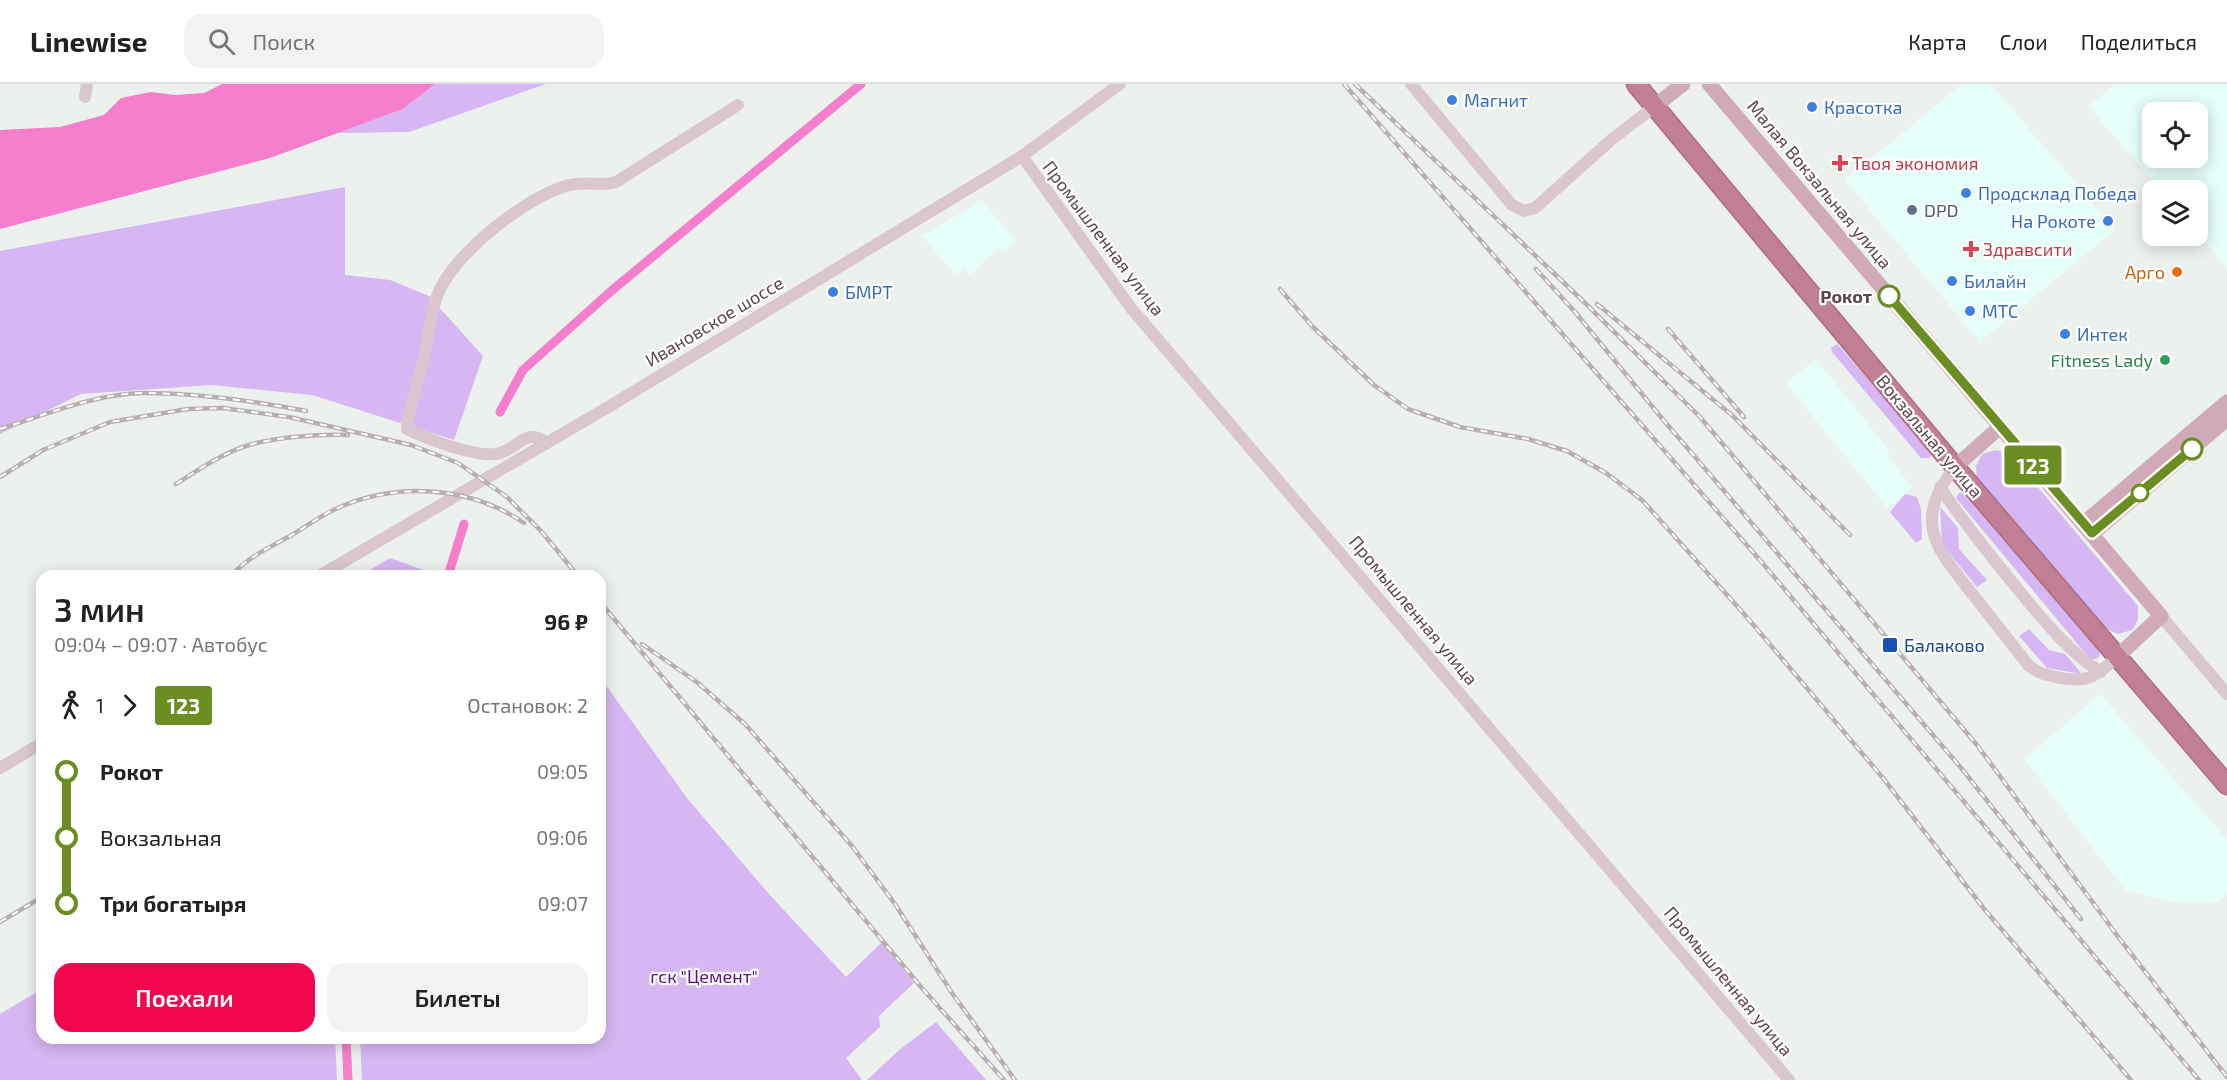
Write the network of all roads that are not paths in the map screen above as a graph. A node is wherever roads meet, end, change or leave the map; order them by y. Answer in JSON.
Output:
{"nodes":[{"id":1,"x":87,"y":84,"type":"edge"},
{"id":2,"x":1120,"y":84,"type":"edge"},
{"id":3,"x":1411,"y":84,"type":"edge"},
{"id":4,"x":1636,"y":84,"type":"edge"},
{"id":5,"x":1683,"y":84,"type":"edge"},
{"id":6,"x":1709,"y":84,"type":"edge"},
{"id":7,"x":85,"y":97,"type":"dead end"},
{"id":8,"x":738,"y":105,"type":"dead end"},
{"id":9,"x":1655,"y":106,"type":"junction"},
{"id":10,"x":1022,"y":156,"type":"junction"},
{"id":11,"x":2227,"y":402,"type":"edge"},
{"id":12,"x":2227,"y":419,"type":"edge"},
{"id":13,"x":2000,"y":427,"type":"junction"},
{"id":14,"x":546,"y":442,"type":"junction"},
{"id":15,"x":1955,"y":467,"type":"junction"},
{"id":16,"x":1940,"y":487,"type":"junction"},
{"id":17,"x":2088,"y":528,"type":"junction"},
{"id":18,"x":329,"y":570,"type":"edge"},
{"id":19,"x":2161,"y":616,"type":"junction"},
{"id":20,"x":2118,"y":656,"type":"junction"},
{"id":21,"x":2101,"y":672,"type":"junction"},
{"id":22,"x":2227,"y":694,"type":"edge"},
{"id":23,"x":36,"y":747,"type":"edge"},
{"id":24,"x":0,"y":768,"type":"edge"},
{"id":25,"x":2227,"y":785,"type":"edge"},
{"id":26,"x":1789,"y":1080,"type":"edge"}],
"edges":[{"from":1,"to":7,"type":"street"},
{"from":2,"to":10,"type":"street","name":"Ивановское шоссе"},
{"from":3,"to":9,"type":"street"},
{"from":4,"to":9,"type":"highway","name":"Вокзальная улица"},
{"from":5,"to":9,"type":"main road"},
{"from":6,"to":13,"type":"main road","name":"Малая Вокзальная улица"},
{"from":8,"to":14,"type":"street"},
{"from":9,"to":15,"type":"highway","name":"Вокзальная улица"},
{"from":10,"to":14,"type":"street","name":"Ивановское шоссе"},
{"from":10,"to":26,"type":"street","name":"Промышленная улица"},
{"from":11,"to":17,"type":"main road"},
{"from":12,"to":17,"type":"main road"},
{"from":13,"to":15,"type":"main road"},
{"from":13,"to":17,"type":"main road","name":"Малая Вокзальная улица"},
{"from":14,"to":18,"type":"street","name":"Ивановское шоссе"},
{"from":15,"to":16,"type":"street"},
{"from":15,"to":20,"type":"highway","name":"Вокзальная улица"},
{"from":16,"to":21,"type":"street"},
{"from":16,"to":21,"type":"street"},
{"from":17,"to":19,"type":"main road","name":"Малая Вокзальная улица"},
{"from":19,"to":20,"type":"main road"},
{"from":19,"to":22,"type":"street","name":"Малая Вокзальная улица"},
{"from":20,"to":21,"type":"street"},
{"from":20,"to":25,"type":"highway","name":"Вокзальная улица"},
{"from":23,"to":24,"type":"street"}]}
